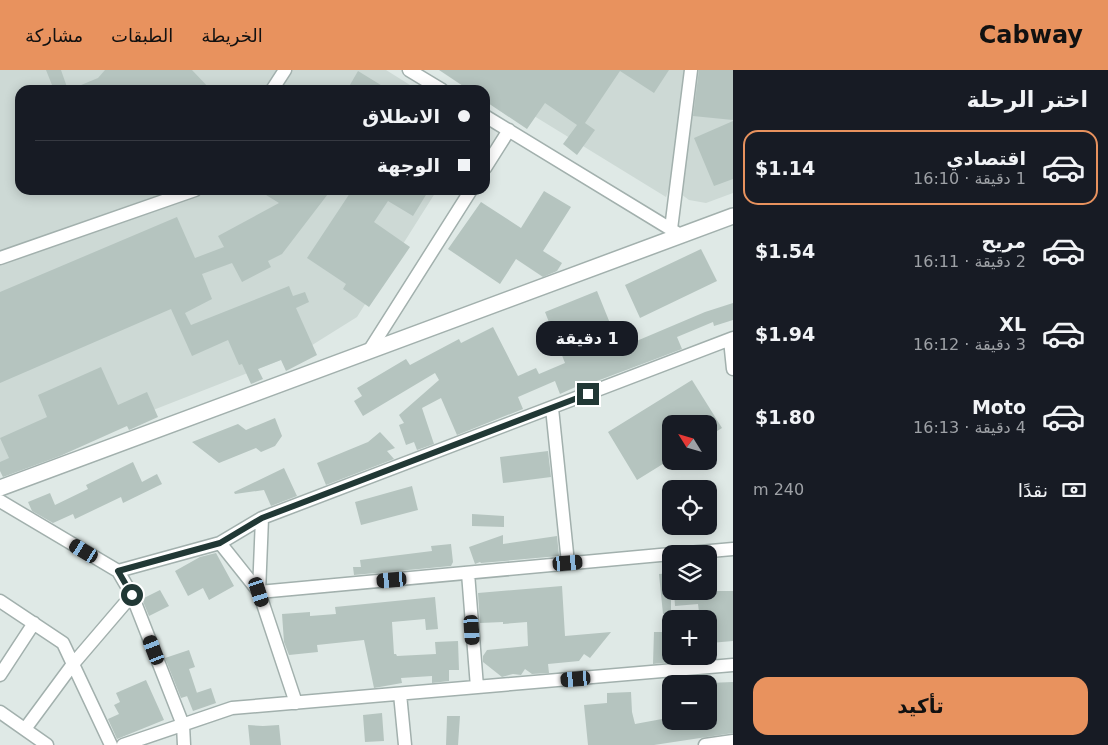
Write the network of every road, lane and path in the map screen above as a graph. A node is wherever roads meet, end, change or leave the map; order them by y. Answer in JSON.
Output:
{"nodes":[{"id":1,"x":286,"y":70,"type":"edge"},
{"id":2,"x":409,"y":70,"type":"edge"},
{"id":3,"x":690,"y":70,"type":"edge"},
{"id":4,"x":276,"y":85,"type":"edge"},
{"id":5,"x":434,"y":85,"type":"edge"},
{"id":6,"x":490,"y":119,"type":"edge"},
{"id":7,"x":509,"y":130,"type":"junction"},
{"id":8,"x":490,"y":160,"type":"edge"},
{"id":9,"x":181,"y":195,"type":"edge"},
{"id":10,"x":468,"y":195,"type":"edge"},
{"id":11,"x":733,"y":216,"type":"edge"},
{"id":12,"x":676,"y":232,"type":"junction"},
{"id":13,"x":0,"y":258,"type":"edge"},
{"id":14,"x":732,"y":339,"type":"edge"},
{"id":15,"x":369,"y":351,"type":"junction"},
{"id":16,"x":733,"y":369,"type":"edge"},
{"id":17,"x":552,"y":408,"type":"junction"},
{"id":18,"x":0,"y":488,"type":"edge"},
{"id":19,"x":0,"y":501,"type":"edge"},
{"id":20,"x":262,"y":518,"type":"junction"},
{"id":21,"x":220,"y":543,"type":"junction"},
{"id":22,"x":733,"y":549,"type":"edge"},
{"id":23,"x":717,"y":550,"type":"edge"},
{"id":24,"x":662,"y":555,"type":"edge"},
{"id":25,"x":568,"y":563,"type":"junction"},
{"id":26,"x":118,"y":571,"type":"junction"},
{"id":27,"x":468,"y":573,"type":"junction"},
{"id":28,"x":259,"y":592,"type":"junction"},
{"id":29,"x":132,"y":595,"type":"junction"},
{"id":30,"x":0,"y":601,"type":"edge"},
{"id":31,"x":34,"y":623,"type":"junction"},
{"id":32,"x":73,"y":664,"type":"junction"},
{"id":33,"x":733,"y":665,"type":"edge"},
{"id":34,"x":0,"y":675,"type":"edge"},
{"id":35,"x":477,"y":687,"type":"junction"},
{"id":36,"x":400,"y":694,"type":"junction"},
{"id":37,"x":296,"y":703,"type":"junction"},
{"id":38,"x":0,"y":712,"type":"edge"},
{"id":39,"x":183,"y":725,"type":"junction"},
{"id":40,"x":25,"y":729,"type":"junction"},
{"id":41,"x":733,"y":741,"type":"edge"},
{"id":42,"x":47,"y":745,"type":"edge"},
{"id":43,"x":111,"y":745,"type":"edge"},
{"id":44,"x":123,"y":745,"type":"edge"},
{"id":45,"x":184,"y":745,"type":"edge"},
{"id":46,"x":405,"y":745,"type":"edge"},
{"id":47,"x":705,"y":745,"type":"edge"}],
"edges":[{"from":1,"to":4,"type":"street"},
{"from":2,"to":5,"type":"street"},
{"from":3,"to":12,"type":"street"},
{"from":6,"to":7,"type":"street"},
{"from":7,"to":8,"type":"street"},
{"from":7,"to":12,"type":"street"},
{"from":9,"to":13,"type":"street"},
{"from":10,"to":15,"type":"street"},
{"from":11,"to":12,"type":"street"},
{"from":12,"to":15,"type":"street"},
{"from":14,"to":16,"type":"street"},
{"from":14,"to":17,"type":"street"},
{"from":15,"to":18,"type":"street"},
{"from":17,"to":20,"type":"street"},
{"from":17,"to":25,"type":"street"},
{"from":19,"to":26,"type":"street"},
{"from":20,"to":21,"type":"street"},
{"from":20,"to":28,"type":"street"},
{"from":21,"to":26,"type":"street"},
{"from":21,"to":28,"type":"street"},
{"from":22,"to":23,"type":"street"},
{"from":24,"to":25,"type":"street"},
{"from":25,"to":27,"type":"street"},
{"from":26,"to":29,"type":"street"},
{"from":27,"to":28,"type":"street"},
{"from":27,"to":35,"type":"street"},
{"from":28,"to":37,"type":"street"},
{"from":29,"to":32,"type":"street"},
{"from":29,"to":39,"type":"street"},
{"from":30,"to":31,"type":"street"},
{"from":31,"to":32,"type":"street"},
{"from":31,"to":34,"type":"street"},
{"from":32,"to":40,"type":"street"},
{"from":32,"to":43,"type":"street"},
{"from":33,"to":35,"type":"street"},
{"from":35,"to":36,"type":"street"},
{"from":36,"to":37,"type":"street"},
{"from":36,"to":46,"type":"street"},
{"from":37,"to":39,"type":"street"},
{"from":38,"to":40,"type":"street"},
{"from":39,"to":44,"type":"street"},
{"from":39,"to":45,"type":"street"},
{"from":40,"to":42,"type":"street"},
{"from":41,"to":47,"type":"street"}]}
